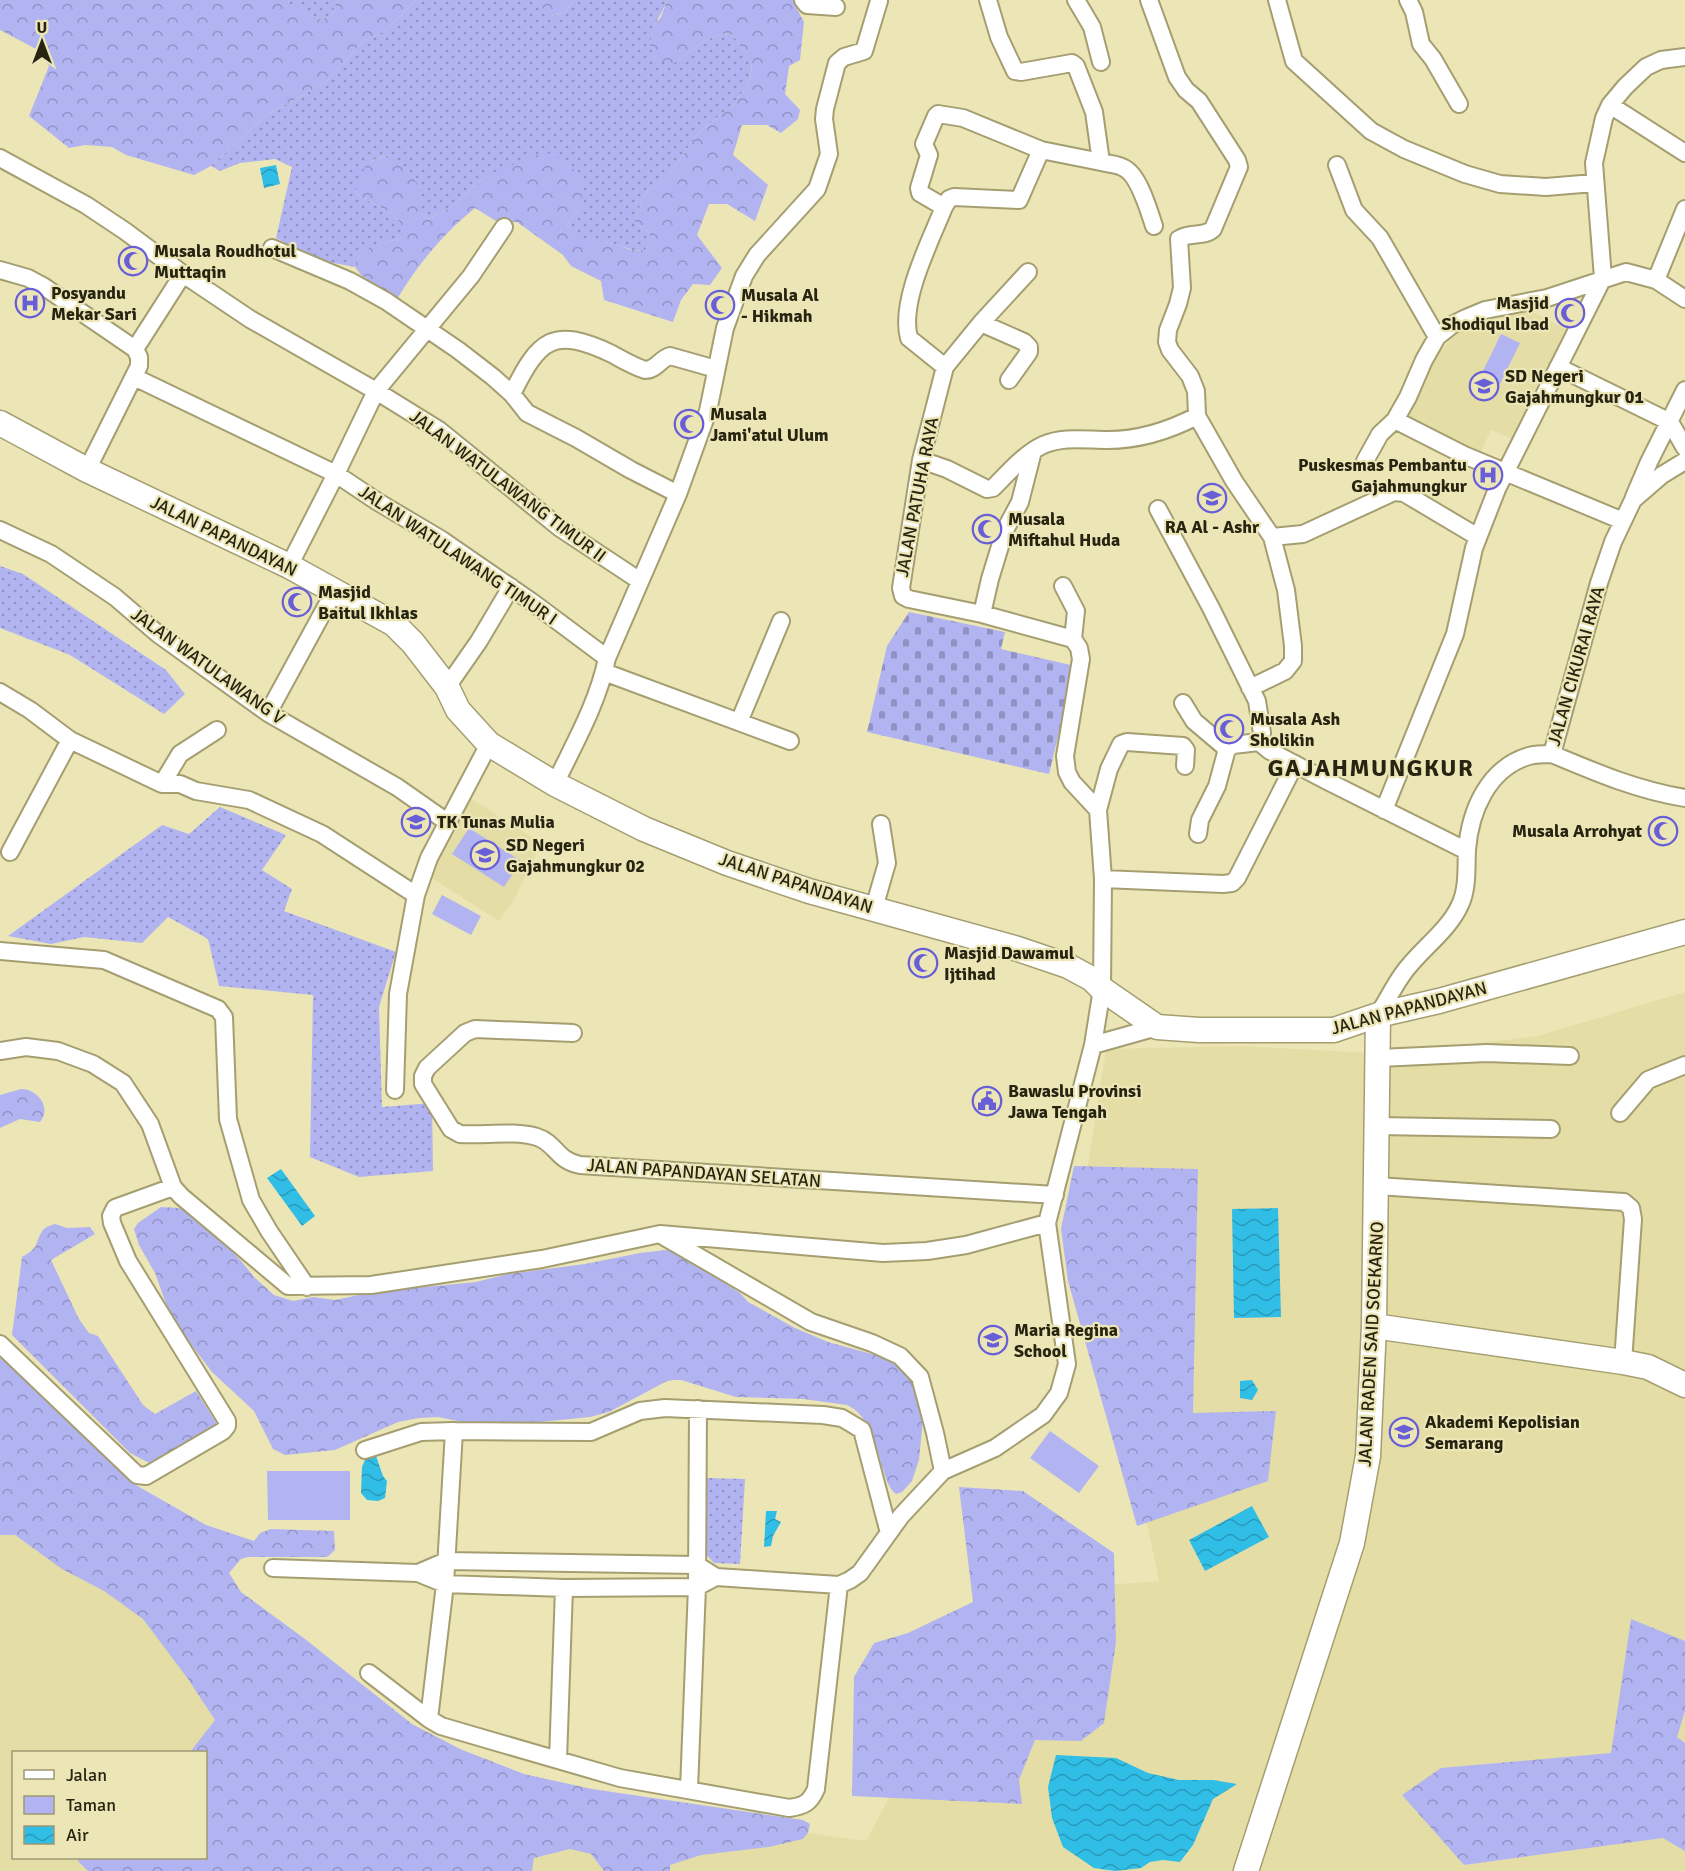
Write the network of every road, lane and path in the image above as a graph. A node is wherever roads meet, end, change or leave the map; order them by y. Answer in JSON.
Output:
{"nodes":[{"id":1,"x":803,"y":0,"type":"edge"},
{"id":2,"x":988,"y":0,"type":"edge"},
{"id":3,"x":1076,"y":0,"type":"edge"},
{"id":4,"x":1149,"y":0,"type":"edge"},
{"id":5,"x":1277,"y":0,"type":"edge"},
{"id":6,"x":1408,"y":0,"type":"edge"},
{"id":7,"x":879,"y":1,"type":"edge"},
{"id":8,"x":836,"y":7,"type":"dead end"},
{"id":9,"x":1685,"y":57,"type":"edge"},
{"id":10,"x":1101,"y":62,"type":"dead end"},
{"id":11,"x":1459,"y":104,"type":"dead end"},
{"id":12,"x":1610,"y":105,"type":"junction"},
{"id":13,"x":1041,"y":150,"type":"junction"},
{"id":14,"x":1685,"y":153,"type":"edge"},
{"id":15,"x":0,"y":158,"type":"edge"},
{"id":16,"x":1101,"y":162,"type":"junction"},
{"id":17,"x":1337,"y":165,"type":"dead end"},
{"id":18,"x":1594,"y":183,"type":"junction"},
{"id":19,"x":944,"y":207,"type":"junction"},
{"id":20,"x":1685,"y":209,"type":"edge"},
{"id":21,"x":1154,"y":226,"type":"dead end"},
{"id":22,"x":504,"y":227,"type":"dead end"},
{"id":23,"x":272,"y":249,"type":"dead end"},
{"id":24,"x":0,"y":270,"type":"edge"},
{"id":25,"x":1028,"y":272,"type":"dead end"},
{"id":26,"x":183,"y":274,"type":"junction"},
{"id":27,"x":1603,"y":278,"type":"junction"},
{"id":28,"x":1656,"y":280,"type":"junction"},
{"id":29,"x":1685,"y":299,"type":"edge"},
{"id":30,"x":981,"y":323,"type":"junction"},
{"id":31,"x":427,"y":329,"type":"junction"},
{"id":32,"x":1437,"y":337,"type":"junction"},
{"id":33,"x":135,"y":349,"type":"junction"},
{"id":34,"x":945,"y":367,"type":"junction"},
{"id":35,"x":1558,"y":367,"type":"junction"},
{"id":36,"x":716,"y":369,"type":"junction"},
{"id":37,"x":134,"y":377,"type":"junction"},
{"id":38,"x":1009,"y":380,"type":"dead end"},
{"id":39,"x":1685,"y":390,"type":"edge"},
{"id":40,"x":376,"y":391,"type":"junction"},
{"id":41,"x":512,"y":394,"type":"junction"},
{"id":42,"x":1197,"y":416,"type":"junction"},
{"id":43,"x":1395,"y":420,"type":"junction"},
{"id":44,"x":1670,"y":422,"type":"junction"},
{"id":45,"x":0,"y":423,"type":"edge"},
{"id":46,"x":1685,"y":448,"type":"edge"},
{"id":47,"x":1033,"y":451,"type":"junction"},
{"id":48,"x":921,"y":460,"type":"junction"},
{"id":49,"x":1365,"y":461,"type":"dead end"},
{"id":50,"x":1685,"y":461,"type":"edge"},
{"id":51,"x":87,"y":470,"type":"junction"},
{"id":52,"x":1506,"y":472,"type":"junction"},
{"id":53,"x":336,"y":474,"type":"junction"},
{"id":54,"x":678,"y":494,"type":"junction"},
{"id":55,"x":1633,"y":500,"type":"junction"},
{"id":56,"x":1158,"y":509,"type":"dead end"},
{"id":57,"x":1623,"y":522,"type":"junction"},
{"id":58,"x":0,"y":530,"type":"edge"},
{"id":59,"x":1272,"y":537,"type":"junction"},
{"id":60,"x":1478,"y":537,"type":"junction"},
{"id":61,"x":289,"y":566,"type":"junction"},
{"id":62,"x":640,"y":581,"type":"junction"},
{"id":63,"x":1062,"y":586,"type":"dead end"},
{"id":64,"x":511,"y":587,"type":"junction"},
{"id":65,"x":334,"y":592,"type":"junction"},
{"id":66,"x":982,"y":615,"type":"junction"},
{"id":67,"x":782,"y":621,"type":"dead end"},
{"id":68,"x":1073,"y":639,"type":"junction"},
{"id":69,"x":606,"y":665,"type":"junction"},
{"id":70,"x":447,"y":687,"type":"junction"},
{"id":71,"x":1250,"y":688,"type":"junction"},
{"id":72,"x":0,"y":692,"type":"edge"},
{"id":73,"x":1183,"y":704,"type":"dead end"},
{"id":74,"x":268,"y":713,"type":"junction"},
{"id":75,"x":739,"y":722,"type":"junction"},
{"id":76,"x":217,"y":730,"type":"dead end"},
{"id":77,"x":70,"y":740,"type":"junction"},
{"id":78,"x":790,"y":741,"type":"dead end"},
{"id":79,"x":1259,"y":742,"type":"junction"},
{"id":80,"x":489,"y":744,"type":"junction"},
{"id":81,"x":1227,"y":750,"type":"junction"},
{"id":82,"x":1552,"y":753,"type":"junction"},
{"id":83,"x":1295,"y":764,"type":"junction"},
{"id":84,"x":1185,"y":766,"type":"dead end"},
{"id":85,"x":162,"y":784,"type":"junction"},
{"id":86,"x":555,"y":784,"type":"junction"},
{"id":87,"x":1685,"y":798,"type":"edge"},
{"id":88,"x":1098,"y":810,"type":"junction"},
{"id":89,"x":1384,"y":810,"type":"junction"},
{"id":90,"x":447,"y":822,"type":"junction"},
{"id":91,"x":881,"y":824,"type":"dead end"},
{"id":92,"x":1198,"y":834,"type":"dead end"},
{"id":93,"x":1467,"y":851,"type":"junction"},
{"id":94,"x":10,"y":852,"type":"dead end"},
{"id":95,"x":1103,"y":879,"type":"junction"},
{"id":96,"x":416,"y":895,"type":"junction"},
{"id":97,"x":874,"y":908,"type":"junction"},
{"id":98,"x":1685,"y":932,"type":"edge"},
{"id":99,"x":0,"y":951,"type":"edge"},
{"id":100,"x":1102,"y":989,"type":"junction"},
{"id":101,"x":1378,"y":1016,"type":"junction"},
{"id":102,"x":1157,"y":1027,"type":"junction"},
{"id":103,"x":573,"y":1033,"type":"dead end"},
{"id":104,"x":1093,"y":1045,"type":"junction"},
{"id":105,"x":0,"y":1051,"type":"edge"},
{"id":106,"x":1570,"y":1056,"type":"dead end"},
{"id":107,"x":1379,"y":1058,"type":"junction"},
{"id":108,"x":1685,"y":1065,"type":"edge"},
{"id":109,"x":395,"y":1090,"type":"dead end"},
{"id":110,"x":1620,"y":1113,"type":"dead end"},
{"id":111,"x":1377,"y":1126,"type":"junction"},
{"id":112,"x":1551,"y":1129,"type":"dead end"},
{"id":113,"x":1377,"y":1186,"type":"junction"},
{"id":114,"x":173,"y":1187,"type":"junction"},
{"id":115,"x":1055,"y":1195,"type":"junction"},
{"id":116,"x":1047,"y":1223,"type":"junction"},
{"id":117,"x":660,"y":1234,"type":"junction"},
{"id":118,"x":307,"y":1287,"type":"junction"},
{"id":119,"x":1374,"y":1326,"type":"junction"},
{"id":120,"x":0,"y":1344,"type":"edge"},
{"id":121,"x":1623,"y":1362,"type":"junction"},
{"id":122,"x":1685,"y":1385,"type":"edge"},
{"id":123,"x":698,"y":1409,"type":"junction"},
{"id":124,"x":454,"y":1431,"type":"junction"},
{"id":125,"x":364,"y":1450,"type":"dead end"},
{"id":126,"x":943,"y":1471,"type":"junction"},
{"id":127,"x":889,"y":1533,"type":"junction"},
{"id":128,"x":446,"y":1561,"type":"junction"},
{"id":129,"x":564,"y":1563,"type":"junction"},
{"id":130,"x":697,"y":1565,"type":"junction"},
{"id":131,"x":273,"y":1568,"type":"dead end"},
{"id":132,"x":418,"y":1572,"type":"junction"},
{"id":133,"x":716,"y":1577,"type":"junction"},
{"id":134,"x":445,"y":1584,"type":"junction"},
{"id":135,"x":839,"y":1585,"type":"junction"},
{"id":136,"x":697,"y":1587,"type":"junction"},
{"id":137,"x":564,"y":1588,"type":"junction"},
{"id":138,"x":369,"y":1673,"type":"dead end"},
{"id":139,"x":429,"y":1719,"type":"junction"},
{"id":140,"x":558,"y":1760,"type":"junction"},
{"id":141,"x":689,"y":1790,"type":"junction"},
{"id":142,"x":1246,"y":1871,"type":"edge"}],
"edges":[{"from":1,"to":8,"type":"street"},
{"from":2,"to":16,"type":"street"},
{"from":3,"to":10,"type":"street"},
{"from":4,"to":42,"type":"street"},
{"from":5,"to":18,"type":"street"},
{"from":6,"to":11,"type":"street"},
{"from":7,"to":36,"type":"street"},
{"from":9,"to":12,"type":"street"},
{"from":12,"to":14,"type":"street"},
{"from":12,"to":18,"type":"street"},
{"from":13,"to":16,"type":"street"},
{"from":13,"to":19,"type":"street"},
{"from":13,"to":19,"type":"street"},
{"from":15,"to":26,"type":"street","name":"JALAN WATULAWANG TIMUR II"},
{"from":16,"to":21,"type":"street"},
{"from":17,"to":32,"type":"street"},
{"from":18,"to":27,"type":"street"},
{"from":19,"to":34,"type":"street"},
{"from":20,"to":28,"type":"street"},
{"from":22,"to":31,"type":"street"},
{"from":23,"to":31,"type":"street"},
{"from":24,"to":33,"type":"street"},
{"from":25,"to":30,"type":"street"},
{"from":26,"to":33,"type":"street"},
{"from":26,"to":40,"type":"street","name":"JALAN WATULAWANG TIMUR II"},
{"from":27,"to":28,"type":"street"},
{"from":27,"to":32,"type":"street"},
{"from":27,"to":35,"type":"street"},
{"from":28,"to":29,"type":"street"},
{"from":30,"to":34,"type":"street"},
{"from":30,"to":38,"type":"street"},
{"from":31,"to":40,"type":"street"},
{"from":31,"to":41,"type":"street"},
{"from":32,"to":43,"type":"street"},
{"from":33,"to":37,"type":"street"},
{"from":34,"to":48,"type":"street","name":"JALAN PATUHA RAYA"},
{"from":35,"to":44,"type":"street"},
{"from":35,"to":52,"type":"street"},
{"from":36,"to":41,"type":"street"},
{"from":36,"to":54,"type":"street"},
{"from":37,"to":51,"type":"street"},
{"from":37,"to":53,"type":"street","name":"JALAN WATULAWANG TIMUR I"},
{"from":39,"to":44,"type":"street","name":"JALAN CIKURAI RAYA"},
{"from":40,"to":53,"type":"street"},
{"from":40,"to":62,"type":"street","name":"JALAN WATULAWANG TIMUR II"},
{"from":41,"to":54,"type":"street"},
{"from":42,"to":47,"type":"street"},
{"from":42,"to":59,"type":"street"},
{"from":43,"to":49,"type":"street"},
{"from":43,"to":52,"type":"street"},
{"from":44,"to":46,"type":"street"},
{"from":44,"to":55,"type":"street","name":"JALAN CIKURAI RAYA"},
{"from":45,"to":51,"type":"main road","name":"JALAN PAPANDAYAN"},
{"from":47,"to":48,"type":"street"},
{"from":47,"to":66,"type":"street"},
{"from":48,"to":66,"type":"street","name":"JALAN PATUHA RAYA"},
{"from":50,"to":55,"type":"street","name":"JALAN CIKURAI RAYA"},
{"from":51,"to":61,"type":"main road","name":"JALAN PAPANDAYAN"},
{"from":52,"to":57,"type":"street"},
{"from":52,"to":60,"type":"street"},
{"from":53,"to":61,"type":"street"},
{"from":53,"to":64,"type":"street","name":"JALAN WATULAWANG TIMUR I"},
{"from":54,"to":62,"type":"street"},
{"from":55,"to":57,"type":"street","name":"JALAN CIKURAI RAYA"},
{"from":56,"to":71,"type":"street"},
{"from":57,"to":82,"type":"street","name":"JALAN CIKURAI RAYA"},
{"from":58,"to":74,"type":"street","name":"JALAN WATULAWANG V"},
{"from":59,"to":60,"type":"street"},
{"from":59,"to":71,"type":"street"},
{"from":60,"to":89,"type":"street"},
{"from":61,"to":65,"type":"main road","name":"JALAN PAPANDAYAN"},
{"from":62,"to":69,"type":"street"},
{"from":63,"to":68,"type":"street"},
{"from":64,"to":69,"type":"street","name":"JALAN WATULAWANG TIMUR I"},
{"from":64,"to":70,"type":"street"},
{"from":65,"to":70,"type":"main road","name":"JALAN PAPANDAYAN"},
{"from":65,"to":74,"type":"street"},
{"from":66,"to":68,"type":"street","name":"JALAN PATUHA RAYA"},
{"from":67,"to":75,"type":"street"},
{"from":68,"to":88,"type":"street"},
{"from":69,"to":75,"type":"street","name":"JALAN WATULAWANG TIMUR I"},
{"from":69,"to":86,"type":"street"},
{"from":70,"to":80,"type":"main road","name":"JALAN PAPANDAYAN"},
{"from":71,"to":79,"type":"street"},
{"from":72,"to":77,"type":"street"},
{"from":73,"to":81,"type":"street"},
{"from":74,"to":90,"type":"street","name":"JALAN WATULAWANG V"},
{"from":75,"to":78,"type":"street","name":"JALAN WATULAWANG TIMUR I"},
{"from":76,"to":85,"type":"street"},
{"from":77,"to":85,"type":"street"},
{"from":77,"to":94,"type":"street"},
{"from":79,"to":81,"type":"street"},
{"from":79,"to":83,"type":"street"},
{"from":80,"to":86,"type":"main road","name":"JALAN PAPANDAYAN"},
{"from":80,"to":90,"type":"street"},
{"from":81,"to":92,"type":"street"},
{"from":82,"to":87,"type":"street"},
{"from":82,"to":93,"type":"street","name":"JALAN CIKURAI RAYA"},
{"from":83,"to":89,"type":"street"},
{"from":83,"to":95,"type":"street"},
{"from":84,"to":88,"type":"street"},
{"from":85,"to":96,"type":"street"},
{"from":86,"to":97,"type":"main road","name":"JALAN PAPANDAYAN"},
{"from":88,"to":95,"type":"street"},
{"from":89,"to":93,"type":"street"},
{"from":90,"to":96,"type":"street"},
{"from":91,"to":97,"type":"street"},
{"from":93,"to":101,"type":"street","name":"JALAN CIKURAI RAYA"},
{"from":95,"to":100,"type":"street"},
{"from":96,"to":109,"type":"street"},
{"from":97,"to":100,"type":"main road","name":"JALAN PAPANDAYAN"},
{"from":98,"to":101,"type":"main road","name":"JALAN PAPANDAYAN"},
{"from":99,"to":118,"type":"street"},
{"from":100,"to":102,"type":"main road","name":"JALAN PAPANDAYAN"},
{"from":100,"to":104,"type":"street"},
{"from":101,"to":102,"type":"main road","name":"JALAN PAPANDAYAN"},
{"from":101,"to":107,"type":"main road","name":"JALAN RADEN SAID SOEKARNO"},
{"from":102,"to":104,"type":"street"},
{"from":103,"to":115,"type":"street","name":"JALAN PAPANDAYAN SELATAN"},
{"from":104,"to":115,"type":"street"},
{"from":105,"to":114,"type":"street"},
{"from":106,"to":107,"type":"street"},
{"from":107,"to":111,"type":"main road","name":"JALAN RADEN SAID SOEKARNO"},
{"from":108,"to":110,"type":"street"},
{"from":111,"to":112,"type":"street"},
{"from":111,"to":113,"type":"main road","name":"JALAN RADEN SAID SOEKARNO"},
{"from":113,"to":119,"type":"main road","name":"JALAN RADEN SAID SOEKARNO"},
{"from":113,"to":121,"type":"street"},
{"from":114,"to":118,"type":"street"},
{"from":114,"to":120,"type":"street"},
{"from":115,"to":116,"type":"street"},
{"from":116,"to":117,"type":"street"},
{"from":116,"to":126,"type":"street"},
{"from":117,"to":118,"type":"street"},
{"from":117,"to":126,"type":"street"},
{"from":119,"to":121,"type":"main road"},
{"from":119,"to":142,"type":"main road","name":"JALAN RADEN SAID SOEKARNO"},
{"from":121,"to":122,"type":"main road"},
{"from":123,"to":124,"type":"street"},
{"from":123,"to":127,"type":"street"},
{"from":123,"to":130,"type":"street"},
{"from":124,"to":125,"type":"street"},
{"from":124,"to":128,"type":"street"},
{"from":126,"to":127,"type":"street"},
{"from":127,"to":135,"type":"street"},
{"from":128,"to":129,"type":"street"},
{"from":128,"to":132,"type":"street"},
{"from":128,"to":134,"type":"street"},
{"from":129,"to":130,"type":"street"},
{"from":129,"to":137,"type":"street"},
{"from":130,"to":133,"type":"street"},
{"from":130,"to":136,"type":"street"},
{"from":131,"to":132,"type":"street"},
{"from":132,"to":134,"type":"street"},
{"from":133,"to":135,"type":"street"},
{"from":133,"to":136,"type":"street"},
{"from":134,"to":137,"type":"street"},
{"from":134,"to":139,"type":"street"},
{"from":135,"to":141,"type":"street"},
{"from":136,"to":137,"type":"street"},
{"from":136,"to":141,"type":"street"},
{"from":137,"to":140,"type":"street"},
{"from":138,"to":139,"type":"street"},
{"from":139,"to":140,"type":"street"},
{"from":140,"to":141,"type":"street"}]}
